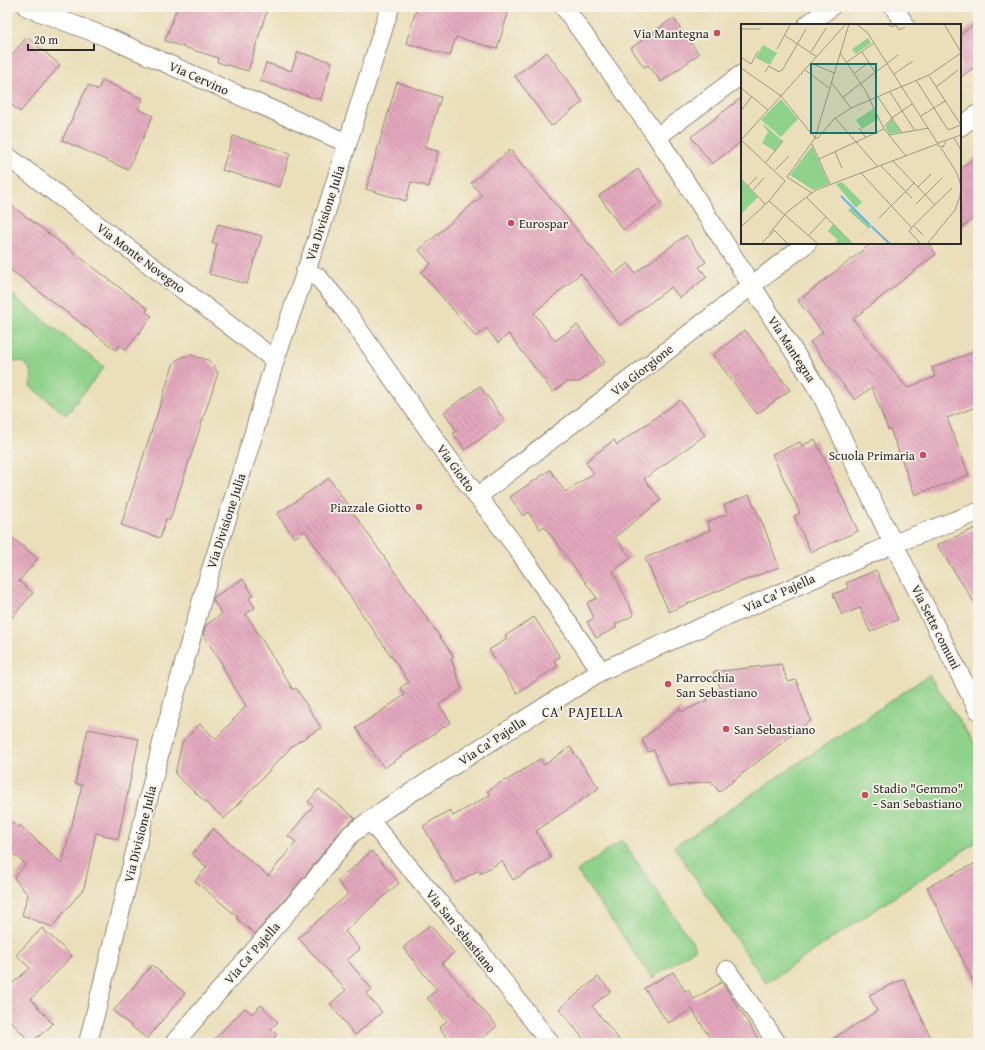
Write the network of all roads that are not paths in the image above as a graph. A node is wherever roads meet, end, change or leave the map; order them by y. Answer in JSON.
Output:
{"nodes":[{"id":1,"x":27,"y":7,"type":"edge"},
{"id":2,"x":390,"y":7,"type":"edge"},
{"id":3,"x":564,"y":7,"type":"edge"},
{"id":4,"x":831,"y":7,"type":"edge"},
{"id":5,"x":894,"y":7,"type":"edge"},
{"id":6,"x":808,"y":24,"type":"edge"},
{"id":7,"x":904,"y":24,"type":"edge"},
{"id":8,"x":741,"y":75,"type":"edge"},
{"id":9,"x":657,"y":137,"type":"junction"},
{"id":10,"x":347,"y":143,"type":"junction"},
{"id":11,"x":7,"y":156,"type":"edge"},
{"id":12,"x":806,"y":244,"type":"edge"},
{"id":13,"x":305,"y":272,"type":"junction"},
{"id":14,"x":752,"y":285,"type":"junction"},
{"id":15,"x":275,"y":360,"type":"junction"},
{"id":16,"x":477,"y":497,"type":"junction"},
{"id":17,"x":978,"y":512,"type":"edge"},
{"id":18,"x":893,"y":544,"type":"junction"},
{"id":19,"x":601,"y":671,"type":"junction"},
{"id":20,"x":978,"y":710,"type":"edge"},
{"id":21,"x":370,"y":821,"type":"junction"},
{"id":22,"x":727,"y":970,"type":"dead end"},
{"id":23,"x":88,"y":1043,"type":"edge"},
{"id":24,"x":174,"y":1043,"type":"edge"},
{"id":25,"x":550,"y":1043,"type":"edge"},
{"id":26,"x":777,"y":1043,"type":"edge"}],
"edges":[{"from":1,"to":10,"type":"street","name":"Via Cervino"},
{"from":2,"to":10,"type":"street","name":"Via Divisione Julia"},
{"from":3,"to":9,"type":"street","name":"Via Mantegna"},
{"from":4,"to":6,"type":"street"},
{"from":5,"to":7,"type":"street"},
{"from":8,"to":9,"type":"street"},
{"from":9,"to":14,"type":"street","name":"Via Mantegna"},
{"from":10,"to":13,"type":"street","name":"Via Divisione Julia"},
{"from":11,"to":15,"type":"street","name":"Via Monte Novegno"},
{"from":12,"to":14,"type":"street","name":"Via Giorgione"},
{"from":13,"to":15,"type":"street","name":"Via Divisione Julia"},
{"from":13,"to":16,"type":"street","name":"Via Giotto"},
{"from":14,"to":16,"type":"street","name":"Via Giorgione"},
{"from":14,"to":18,"type":"street","name":"Via Mantegna"},
{"from":15,"to":23,"type":"street","name":"Via Divisione Julia"},
{"from":16,"to":19,"type":"street","name":"Via Giotto"},
{"from":17,"to":18,"type":"street","name":"Via Ca' Pajella"},
{"from":18,"to":19,"type":"street","name":"Via Ca' Pajella"},
{"from":18,"to":20,"type":"street","name":"Via Sette comuni"},
{"from":19,"to":21,"type":"street","name":"Via Ca' Pajella"},
{"from":21,"to":24,"type":"street","name":"Via Ca' Pajella"},
{"from":21,"to":25,"type":"street","name":"Via San Sebastiano"},
{"from":22,"to":26,"type":"street"}]}
